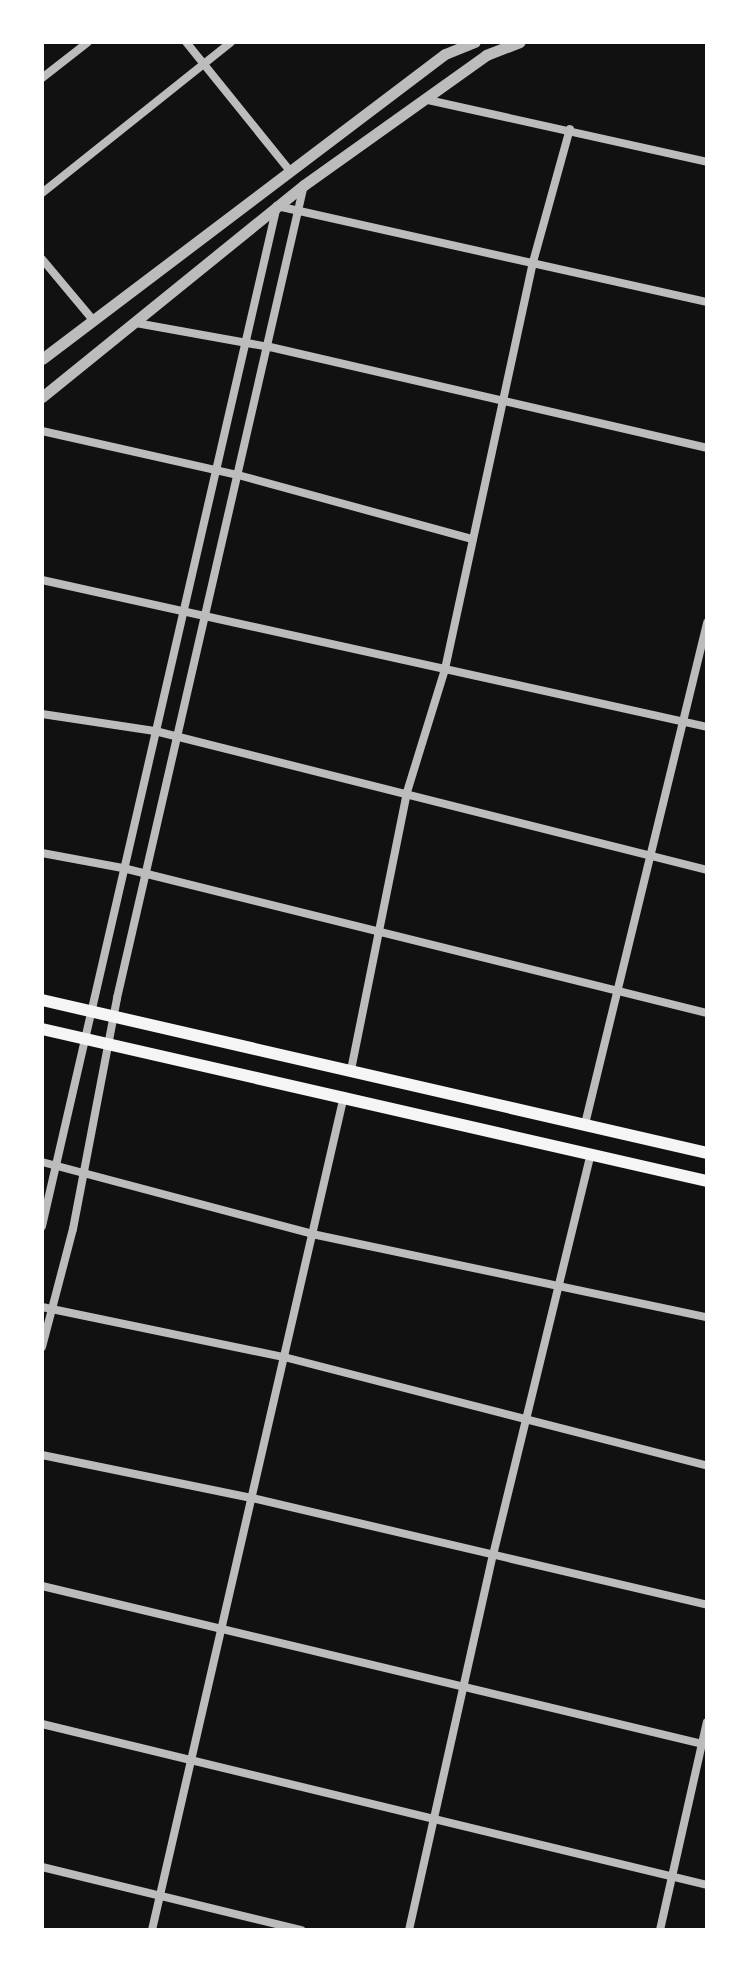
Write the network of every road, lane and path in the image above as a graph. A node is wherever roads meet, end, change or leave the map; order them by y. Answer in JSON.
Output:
{"nodes":[{"id":1,"x":88,"y":42,"type":"edge"},
{"id":2,"x":186,"y":42,"type":"edge"},
{"id":3,"x":231,"y":42,"type":"edge"},
{"id":4,"x":472,"y":42,"type":"edge"},
{"id":5,"x":520,"y":42,"type":"edge"},
{"id":6,"x":202,"y":64,"type":"junction"},
{"id":7,"x":42,"y":78,"type":"edge"},
{"id":8,"x":428,"y":100,"type":"junction"},
{"id":9,"x":570,"y":129,"type":"junction"},
{"id":10,"x":707,"y":162,"type":"edge"},
{"id":11,"x":290,"y":171,"type":"junction"},
{"id":12,"x":304,"y":185,"type":"junction"},
{"id":13,"x":42,"y":193,"type":"edge"},
{"id":14,"x":277,"y":206,"type":"junction"},
{"id":15,"x":298,"y":210,"type":"junction"},
{"id":16,"x":42,"y":259,"type":"edge"},
{"id":17,"x":533,"y":262,"type":"junction"},
{"id":18,"x":707,"y":302,"type":"edge"},
{"id":19,"x":93,"y":320,"type":"junction"},
{"id":20,"x":136,"y":323,"type":"junction"},
{"id":21,"x":245,"y":342,"type":"junction"},
{"id":22,"x":270,"y":347,"type":"junction"},
{"id":23,"x":42,"y":359,"type":"edge"},
{"id":24,"x":42,"y":397,"type":"edge"},
{"id":25,"x":506,"y":401,"type":"junction"},
{"id":26,"x":42,"y":431,"type":"edge"},
{"id":27,"x":707,"y":448,"type":"edge"},
{"id":28,"x":216,"y":469,"type":"junction"},
{"id":29,"x":238,"y":475,"type":"junction"},
{"id":30,"x":472,"y":539,"type":"junction"},
{"id":31,"x":42,"y":580,"type":"edge"},
{"id":32,"x":183,"y":611,"type":"junction"},
{"id":33,"x":206,"y":616,"type":"junction"},
{"id":34,"x":707,"y":623,"type":"edge"},
{"id":35,"x":445,"y":669,"type":"junction"},
{"id":36,"x":42,"y":714,"type":"edge"},
{"id":37,"x":683,"y":722,"type":"junction"},
{"id":38,"x":707,"y":727,"type":"edge"},
{"id":39,"x":155,"y":731,"type":"junction"},
{"id":40,"x":178,"y":736,"type":"junction"},
{"id":41,"x":407,"y":792,"type":"junction"},
{"id":42,"x":42,"y":853,"type":"edge"},
{"id":43,"x":649,"y":858,"type":"junction"},
{"id":44,"x":123,"y":868,"type":"junction"},
{"id":45,"x":707,"y":870,"type":"edge"},
{"id":46,"x":146,"y":874,"type":"junction"},
{"id":47,"x":376,"y":934,"type":"junction"},
{"id":48,"x":618,"y":994,"type":"junction"},
{"id":49,"x":42,"y":1000,"type":"edge"},
{"id":50,"x":89,"y":1011,"type":"junction"},
{"id":51,"x":707,"y":1013,"type":"edge"},
{"id":52,"x":113,"y":1017,"type":"junction"},
{"id":53,"x":42,"y":1029,"type":"edge"},
{"id":54,"x":84,"y":1039,"type":"junction"},
{"id":55,"x":108,"y":1044,"type":"junction"},
{"id":56,"x":351,"y":1070,"type":"junction"},
{"id":57,"x":344,"y":1096,"type":"junction"},
{"id":58,"x":585,"y":1124,"type":"junction"},
{"id":59,"x":707,"y":1153,"type":"edge"},
{"id":60,"x":591,"y":1154,"type":"junction"},
{"id":61,"x":42,"y":1162,"type":"edge"},
{"id":62,"x":55,"y":1166,"type":"junction"},
{"id":63,"x":84,"y":1173,"type":"junction"},
{"id":64,"x":707,"y":1181,"type":"edge"},
{"id":65,"x":42,"y":1226,"type":"edge"},
{"id":66,"x":312,"y":1234,"type":"junction"},
{"id":67,"x":561,"y":1283,"type":"junction"},
{"id":68,"x":42,"y":1307,"type":"edge"},
{"id":69,"x":52,"y":1309,"type":"junction"},
{"id":70,"x":707,"y":1317,"type":"edge"},
{"id":71,"x":42,"y":1347,"type":"edge"},
{"id":72,"x":284,"y":1357,"type":"junction"},
{"id":73,"x":525,"y":1421,"type":"junction"},
{"id":74,"x":42,"y":1455,"type":"edge"},
{"id":75,"x":707,"y":1466,"type":"edge"},
{"id":76,"x":252,"y":1498,"type":"junction"},
{"id":77,"x":493,"y":1555,"type":"junction"},
{"id":78,"x":42,"y":1586,"type":"edge"},
{"id":79,"x":707,"y":1605,"type":"edge"},
{"id":80,"x":222,"y":1627,"type":"junction"},
{"id":81,"x":462,"y":1685,"type":"junction"},
{"id":82,"x":707,"y":1722,"type":"edge"},
{"id":83,"x":42,"y":1724,"type":"edge"},
{"id":84,"x":704,"y":1744,"type":"edge"},
{"id":85,"x":192,"y":1759,"type":"junction"},
{"id":86,"x":432,"y":1820,"type":"junction"},
{"id":87,"x":42,"y":1867,"type":"edge"},
{"id":88,"x":673,"y":1877,"type":"junction"},
{"id":89,"x":707,"y":1885,"type":"edge"},
{"id":90,"x":161,"y":1893,"type":"junction"},
{"id":91,"x":152,"y":1930,"type":"edge"},
{"id":92,"x":301,"y":1930,"type":"edge"},
{"id":93,"x":409,"y":1930,"type":"edge"},
{"id":94,"x":660,"y":1930,"type":"edge"}],
"edges":[{"from":1,"to":7,"type":"street"},
{"from":2,"to":6,"type":"street"},
{"from":3,"to":6,"type":"street"},
{"from":4,"to":11,"type":"street"},
{"from":5,"to":8,"type":"street"},
{"from":6,"to":11,"type":"street"},
{"from":6,"to":13,"type":"street"},
{"from":8,"to":9,"type":"street"},
{"from":8,"to":12,"type":"street"},
{"from":9,"to":10,"type":"street"},
{"from":9,"to":17,"type":"street"},
{"from":11,"to":19,"type":"street"},
{"from":12,"to":14,"type":"street"},
{"from":12,"to":15,"type":"street"},
{"from":14,"to":15,"type":"street"},
{"from":14,"to":20,"type":"street"},
{"from":14,"to":21,"type":"street"},
{"from":15,"to":17,"type":"street"},
{"from":15,"to":22,"type":"street"},
{"from":16,"to":19,"type":"street"},
{"from":17,"to":18,"type":"street"},
{"from":17,"to":25,"type":"street"},
{"from":19,"to":23,"type":"street"},
{"from":20,"to":21,"type":"street"},
{"from":20,"to":24,"type":"street"},
{"from":21,"to":22,"type":"street"},
{"from":21,"to":28,"type":"street"},
{"from":22,"to":25,"type":"street"},
{"from":22,"to":29,"type":"street"},
{"from":25,"to":27,"type":"street"},
{"from":25,"to":30,"type":"street"},
{"from":26,"to":28,"type":"street"},
{"from":28,"to":29,"type":"street"},
{"from":28,"to":32,"type":"street"},
{"from":29,"to":30,"type":"street"},
{"from":29,"to":33,"type":"street"},
{"from":30,"to":35,"type":"street"},
{"from":31,"to":32,"type":"street"},
{"from":32,"to":33,"type":"street"},
{"from":32,"to":39,"type":"street"},
{"from":33,"to":35,"type":"street"},
{"from":33,"to":40,"type":"street"},
{"from":34,"to":37,"type":"street"},
{"from":35,"to":37,"type":"street"},
{"from":35,"to":41,"type":"street"},
{"from":36,"to":39,"type":"street"},
{"from":37,"to":38,"type":"street"},
{"from":37,"to":43,"type":"street"},
{"from":39,"to":40,"type":"street"},
{"from":39,"to":44,"type":"street"},
{"from":40,"to":41,"type":"street"},
{"from":40,"to":46,"type":"street"},
{"from":41,"to":43,"type":"street"},
{"from":41,"to":47,"type":"street"},
{"from":42,"to":44,"type":"street"},
{"from":43,"to":45,"type":"street"},
{"from":43,"to":48,"type":"street"},
{"from":44,"to":46,"type":"street"},
{"from":44,"to":50,"type":"street"},
{"from":46,"to":47,"type":"street"},
{"from":46,"to":52,"type":"street"},
{"from":47,"to":48,"type":"street"},
{"from":47,"to":56,"type":"street"},
{"from":48,"to":51,"type":"street"},
{"from":48,"to":58,"type":"street"},
{"from":49,"to":50,"type":"main road"},
{"from":50,"to":52,"type":"main road"},
{"from":50,"to":54,"type":"street"},
{"from":52,"to":55,"type":"street"},
{"from":52,"to":56,"type":"main road"},
{"from":53,"to":54,"type":"main road"},
{"from":54,"to":55,"type":"main road"},
{"from":54,"to":62,"type":"street"},
{"from":55,"to":57,"type":"main road"},
{"from":55,"to":63,"type":"street"},
{"from":56,"to":58,"type":"main road"},
{"from":57,"to":60,"type":"main road"},
{"from":57,"to":66,"type":"street"},
{"from":58,"to":59,"type":"main road"},
{"from":60,"to":64,"type":"main road"},
{"from":60,"to":67,"type":"street"},
{"from":61,"to":62,"type":"street"},
{"from":62,"to":63,"type":"street"},
{"from":62,"to":65,"type":"street"},
{"from":63,"to":66,"type":"street"},
{"from":63,"to":69,"type":"street"},
{"from":66,"to":67,"type":"street"},
{"from":66,"to":72,"type":"street"},
{"from":67,"to":70,"type":"street"},
{"from":67,"to":73,"type":"street"},
{"from":68,"to":69,"type":"street"},
{"from":69,"to":71,"type":"street"},
{"from":69,"to":72,"type":"street"},
{"from":72,"to":73,"type":"street"},
{"from":72,"to":76,"type":"street"},
{"from":73,"to":75,"type":"street"},
{"from":73,"to":77,"type":"street"},
{"from":74,"to":76,"type":"street"},
{"from":76,"to":77,"type":"street"},
{"from":76,"to":80,"type":"street"},
{"from":77,"to":79,"type":"street"},
{"from":77,"to":81,"type":"street"},
{"from":78,"to":80,"type":"street"},
{"from":80,"to":81,"type":"street"},
{"from":80,"to":85,"type":"street"},
{"from":81,"to":84,"type":"street"},
{"from":81,"to":86,"type":"street"},
{"from":82,"to":84,"type":"street"},
{"from":83,"to":85,"type":"street"},
{"from":84,"to":88,"type":"street"},
{"from":85,"to":86,"type":"street"},
{"from":85,"to":90,"type":"street"},
{"from":86,"to":88,"type":"street"},
{"from":86,"to":93,"type":"street"},
{"from":87,"to":90,"type":"street"},
{"from":88,"to":89,"type":"street"},
{"from":88,"to":94,"type":"street"},
{"from":90,"to":91,"type":"street"},
{"from":90,"to":92,"type":"street"}]}
